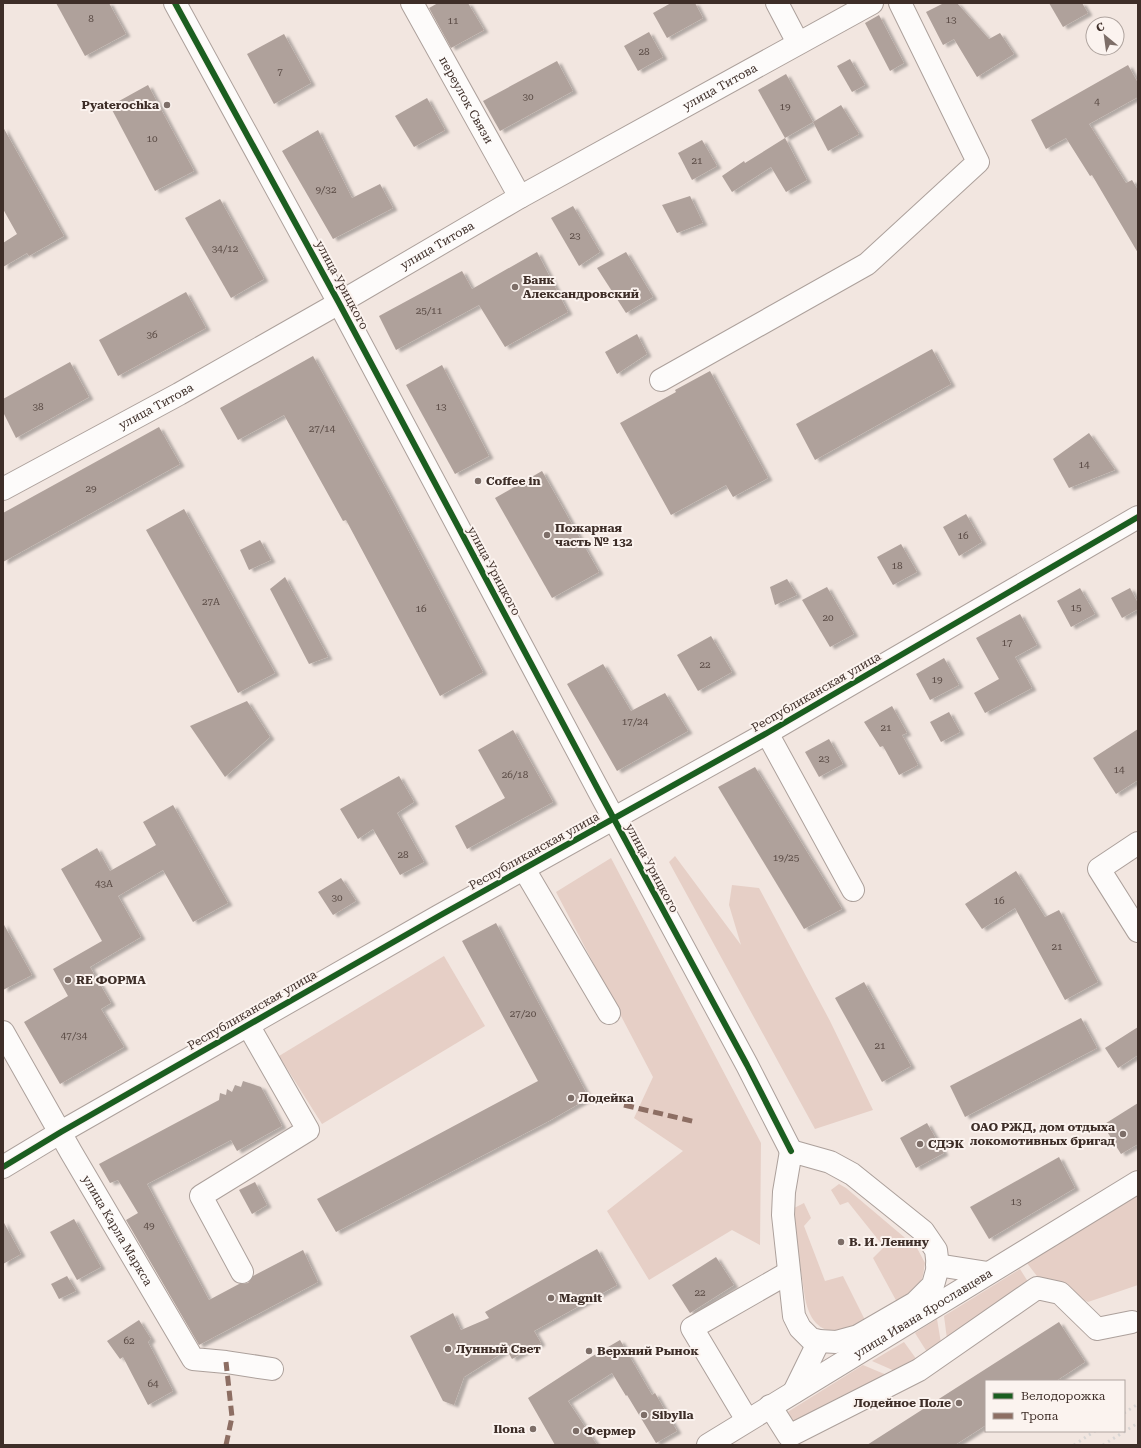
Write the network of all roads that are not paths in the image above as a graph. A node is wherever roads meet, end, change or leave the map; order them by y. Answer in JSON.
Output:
{"nodes":[{"id":1,"x":175,"y":3,"type":"edge"},
{"id":2,"x":412,"y":3,"type":"edge"},
{"id":3,"x":776,"y":3,"type":"edge"},
{"id":4,"x":872,"y":3,"type":"edge"},
{"id":5,"x":900,"y":3,"type":"edge"},
{"id":6,"x":798,"y":43,"type":"junction"},
{"id":7,"x":520,"y":197,"type":"junction"},
{"id":8,"x":339,"y":303,"type":"junction"},
{"id":9,"x":662,"y":380,"type":"dead end"},
{"id":10,"x":3,"y":489,"type":"edge"},
{"id":11,"x":1138,"y":517,"type":"edge"},
{"id":12,"x":767,"y":734,"type":"junction"},
{"id":13,"x":613,"y":819,"type":"junction"},
{"id":14,"x":1138,"y":842,"type":"edge"},
{"id":15,"x":524,"y":868,"type":"junction"},
{"id":16,"x":853,"y":890,"type":"dead end"},
{"id":17,"x":1138,"y":931,"type":"edge"},
{"id":18,"x":609,"y":1013,"type":"dead end"},
{"id":19,"x":248,"y":1025,"type":"junction"},
{"id":20,"x":3,"y":1032,"type":"edge"},
{"id":21,"x":61,"y":1132,"type":"junction"},
{"id":22,"x":791,"y":1151,"type":"junction"},
{"id":23,"x":3,"y":1167,"type":"edge"},
{"id":24,"x":1138,"y":1182,"type":"edge"},
{"id":25,"x":937,"y":1265,"type":"junction"},
{"id":26,"x":242,"y":1272,"type":"dead end"},
{"id":27,"x":788,"y":1273,"type":"junction"},
{"id":28,"x":988,"y":1273,"type":"junction"},
{"id":29,"x":1132,"y":1322,"type":"dead end"},
{"id":30,"x":819,"y":1342,"type":"junction"},
{"id":31,"x":272,"y":1369,"type":"dead end"},
{"id":32,"x":794,"y":1392,"type":"junction"},
{"id":33,"x":770,"y":1406,"type":"junction"},
{"id":34,"x":747,"y":1420,"type":"junction"},
{"id":35,"x":708,"y":1445,"type":"edge"}],
"edges":[{"from":1,"to":8,"type":"street","name":"улица Урицкого"},
{"from":2,"to":7,"type":"street","name":"переулок Связи"},
{"from":3,"to":6,"type":"street"},
{"from":4,"to":6,"type":"street","name":"улица Титова"},
{"from":5,"to":9,"type":"street"},
{"from":6,"to":7,"type":"street","name":"улица Титова"},
{"from":7,"to":8,"type":"street","name":"улица Титова"},
{"from":8,"to":10,"type":"street","name":"улица Титова"},
{"from":8,"to":13,"type":"street","name":"улица Урицкого"},
{"from":11,"to":12,"type":"street","name":"Республиканская улица"},
{"from":12,"to":13,"type":"street","name":"Республиканская улица"},
{"from":12,"to":16,"type":"street"},
{"from":13,"to":15,"type":"street","name":"Республиканская улица"},
{"from":13,"to":22,"type":"street","name":"улица Урицкого"},
{"from":14,"to":17,"type":"street"},
{"from":15,"to":18,"type":"street"},
{"from":15,"to":19,"type":"street","name":"Республиканская улица"},
{"from":19,"to":21,"type":"street","name":"Республиканская улица"},
{"from":19,"to":26,"type":"street"},
{"from":20,"to":21,"type":"street","name":"улица Карла Маркса"},
{"from":21,"to":23,"type":"street","name":"Республиканская улица"},
{"from":21,"to":31,"type":"street","name":"улица Карла Маркса"},
{"from":22,"to":25,"type":"street"},
{"from":22,"to":27,"type":"street"},
{"from":24,"to":28,"type":"street","name":"улица Ивана Ярославцева"},
{"from":25,"to":28,"type":"street"},
{"from":25,"to":30,"type":"street"},
{"from":27,"to":30,"type":"street"},
{"from":27,"to":34,"type":"street"},
{"from":28,"to":32,"type":"street","name":"улица Ивана Ярославцева"},
{"from":29,"to":33,"type":"street"},
{"from":30,"to":32,"type":"street"},
{"from":32,"to":33,"type":"street","name":"улица Ивана Ярославцева"},
{"from":33,"to":34,"type":"street","name":"улица Ивана Ярославцева"},
{"from":34,"to":35,"type":"street","name":"улица Ивана Ярославцева"}]}
